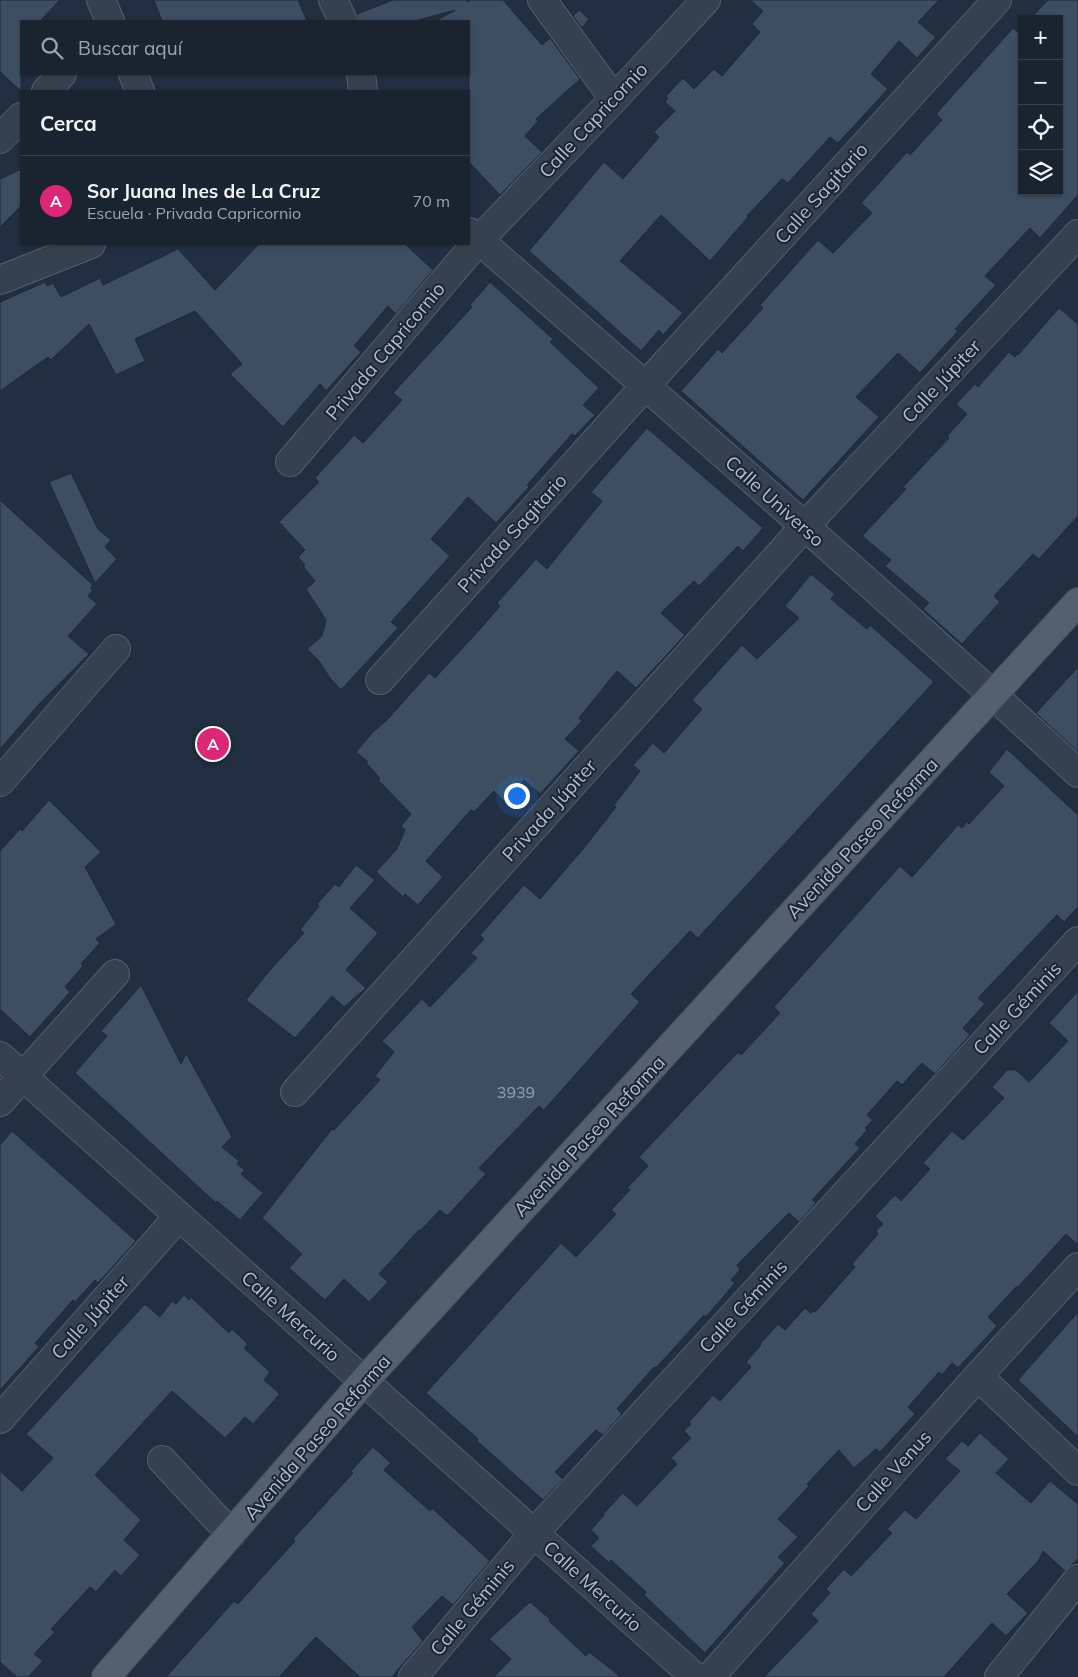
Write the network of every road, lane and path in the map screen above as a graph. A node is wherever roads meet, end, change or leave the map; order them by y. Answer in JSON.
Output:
{"nodes":[{"id":1,"x":101,"y":0,"type":"edge"},
{"id":2,"x":333,"y":0,"type":"edge"},
{"id":3,"x":542,"y":0,"type":"edge"},
{"id":4,"x":706,"y":0,"type":"edge"},
{"id":5,"x":997,"y":0,"type":"edge"},
{"id":6,"x":110,"y":20,"type":"edge"},
{"id":7,"x":343,"y":20,"type":"edge"},
{"id":8,"x":61,"y":75,"type":"edge"},
{"id":9,"x":133,"y":75,"type":"edge"},
{"id":10,"x":362,"y":75,"type":"edge"},
{"id":11,"x":47,"y":90,"type":"edge"},
{"id":12,"x":140,"y":90,"type":"edge"},
{"id":13,"x":363,"y":90,"type":"edge"},
{"id":14,"x":614,"y":99,"type":"junction"},
{"id":15,"x":20,"y":118,"type":"edge"},
{"id":16,"x":0,"y":140,"type":"edge"},
{"id":17,"x":1078,"y":234,"type":"edge"},
{"id":18,"x":474,"y":236,"type":"edge"},
{"id":19,"x":88,"y":245,"type":"edge"},
{"id":20,"x":467,"y":245,"type":"edge"},
{"id":21,"x":0,"y":280,"type":"edge"},
{"id":22,"x":645,"y":386,"type":"junction"},
{"id":23,"x":290,"y":462,"type":"dead end"},
{"id":24,"x":804,"y":527,"type":"junction"},
{"id":25,"x":1078,"y":602,"type":"edge"},
{"id":26,"x":116,"y":649,"type":"dead end"},
{"id":27,"x":380,"y":680,"type":"dead end"},
{"id":28,"x":993,"y":695,"type":"junction"},
{"id":29,"x":1078,"y":773,"type":"edge"},
{"id":30,"x":0,"y":782,"type":"edge"},
{"id":31,"x":1078,"y":941,"type":"edge"},
{"id":32,"x":115,"y":974,"type":"dead end"},
{"id":33,"x":0,"y":1056,"type":"edge"},
{"id":34,"x":23,"y":1076,"type":"junction"},
{"id":35,"x":295,"y":1092,"type":"dead end"},
{"id":36,"x":0,"y":1102,"type":"edge"},
{"id":37,"x":179,"y":1216,"type":"junction"},
{"id":38,"x":1078,"y":1267,"type":"edge"},
{"id":39,"x":978,"y":1376,"type":"junction"},
{"id":40,"x":364,"y":1381,"type":"junction"},
{"id":41,"x":0,"y":1418,"type":"edge"},
{"id":42,"x":162,"y":1460,"type":"dead end"},
{"id":43,"x":1078,"y":1471,"type":"edge"},
{"id":44,"x":231,"y":1534,"type":"junction"},
{"id":45,"x":534,"y":1534,"type":"junction"},
{"id":46,"x":1078,"y":1579,"type":"edge"},
{"id":47,"x":106,"y":1677,"type":"edge"},
{"id":48,"x":413,"y":1677,"type":"edge"},
{"id":49,"x":695,"y":1677,"type":"edge"},
{"id":50,"x":710,"y":1677,"type":"edge"},
{"id":51,"x":999,"y":1677,"type":"edge"}],
"edges":[{"from":1,"to":6,"type":"street"},
{"from":2,"to":7,"type":"street"},
{"from":3,"to":14,"type":"street"},
{"from":4,"to":14,"type":"street","name":"Calle Capricornio"},
{"from":5,"to":22,"type":"street","name":"Calle Sagitario"},
{"from":8,"to":11,"type":"street"},
{"from":9,"to":12,"type":"street"},
{"from":10,"to":13,"type":"street"},
{"from":14,"to":18,"type":"street","name":"Calle Capricornio"},
{"from":15,"to":16,"type":"street"},
{"from":17,"to":24,"type":"street","name":"Calle Júpiter"},
{"from":18,"to":22,"type":"street","name":"Calle Universo"},
{"from":19,"to":21,"type":"street"},
{"from":20,"to":23,"type":"street","name":"Privada Capricornio"},
{"from":22,"to":24,"type":"street","name":"Calle Universo"},
{"from":22,"to":27,"type":"street","name":"Privada Sagitario"},
{"from":24,"to":28,"type":"street","name":"Calle Universo"},
{"from":24,"to":35,"type":"street","name":"Privada Júpiter"},
{"from":25,"to":28,"type":"main road","name":"Avenida Paseo Reforma"},
{"from":26,"to":30,"type":"street"},
{"from":28,"to":29,"type":"street","name":"Calle Universo"},
{"from":28,"to":40,"type":"main road","name":"Avenida Paseo Reforma"},
{"from":31,"to":45,"type":"street","name":"Calle Géminis"},
{"from":32,"to":34,"type":"street"},
{"from":33,"to":34,"type":"street","name":"Calle Mercurio"},
{"from":34,"to":36,"type":"street"},
{"from":34,"to":37,"type":"street","name":"Calle Mercurio"},
{"from":37,"to":40,"type":"street","name":"Calle Mercurio"},
{"from":37,"to":41,"type":"street","name":"Calle Júpiter"},
{"from":38,"to":39,"type":"street","name":"Calle Venus"},
{"from":39,"to":43,"type":"street"},
{"from":39,"to":50,"type":"street","name":"Calle Venus"},
{"from":40,"to":44,"type":"main road","name":"Avenida Paseo Reforma"},
{"from":40,"to":45,"type":"street","name":"Calle Mercurio"},
{"from":42,"to":44,"type":"street"},
{"from":44,"to":47,"type":"main road","name":"Avenida Paseo Reforma"},
{"from":45,"to":48,"type":"street","name":"Calle Géminis"},
{"from":45,"to":49,"type":"street","name":"Calle Mercurio"},
{"from":46,"to":51,"type":"street"}]}
